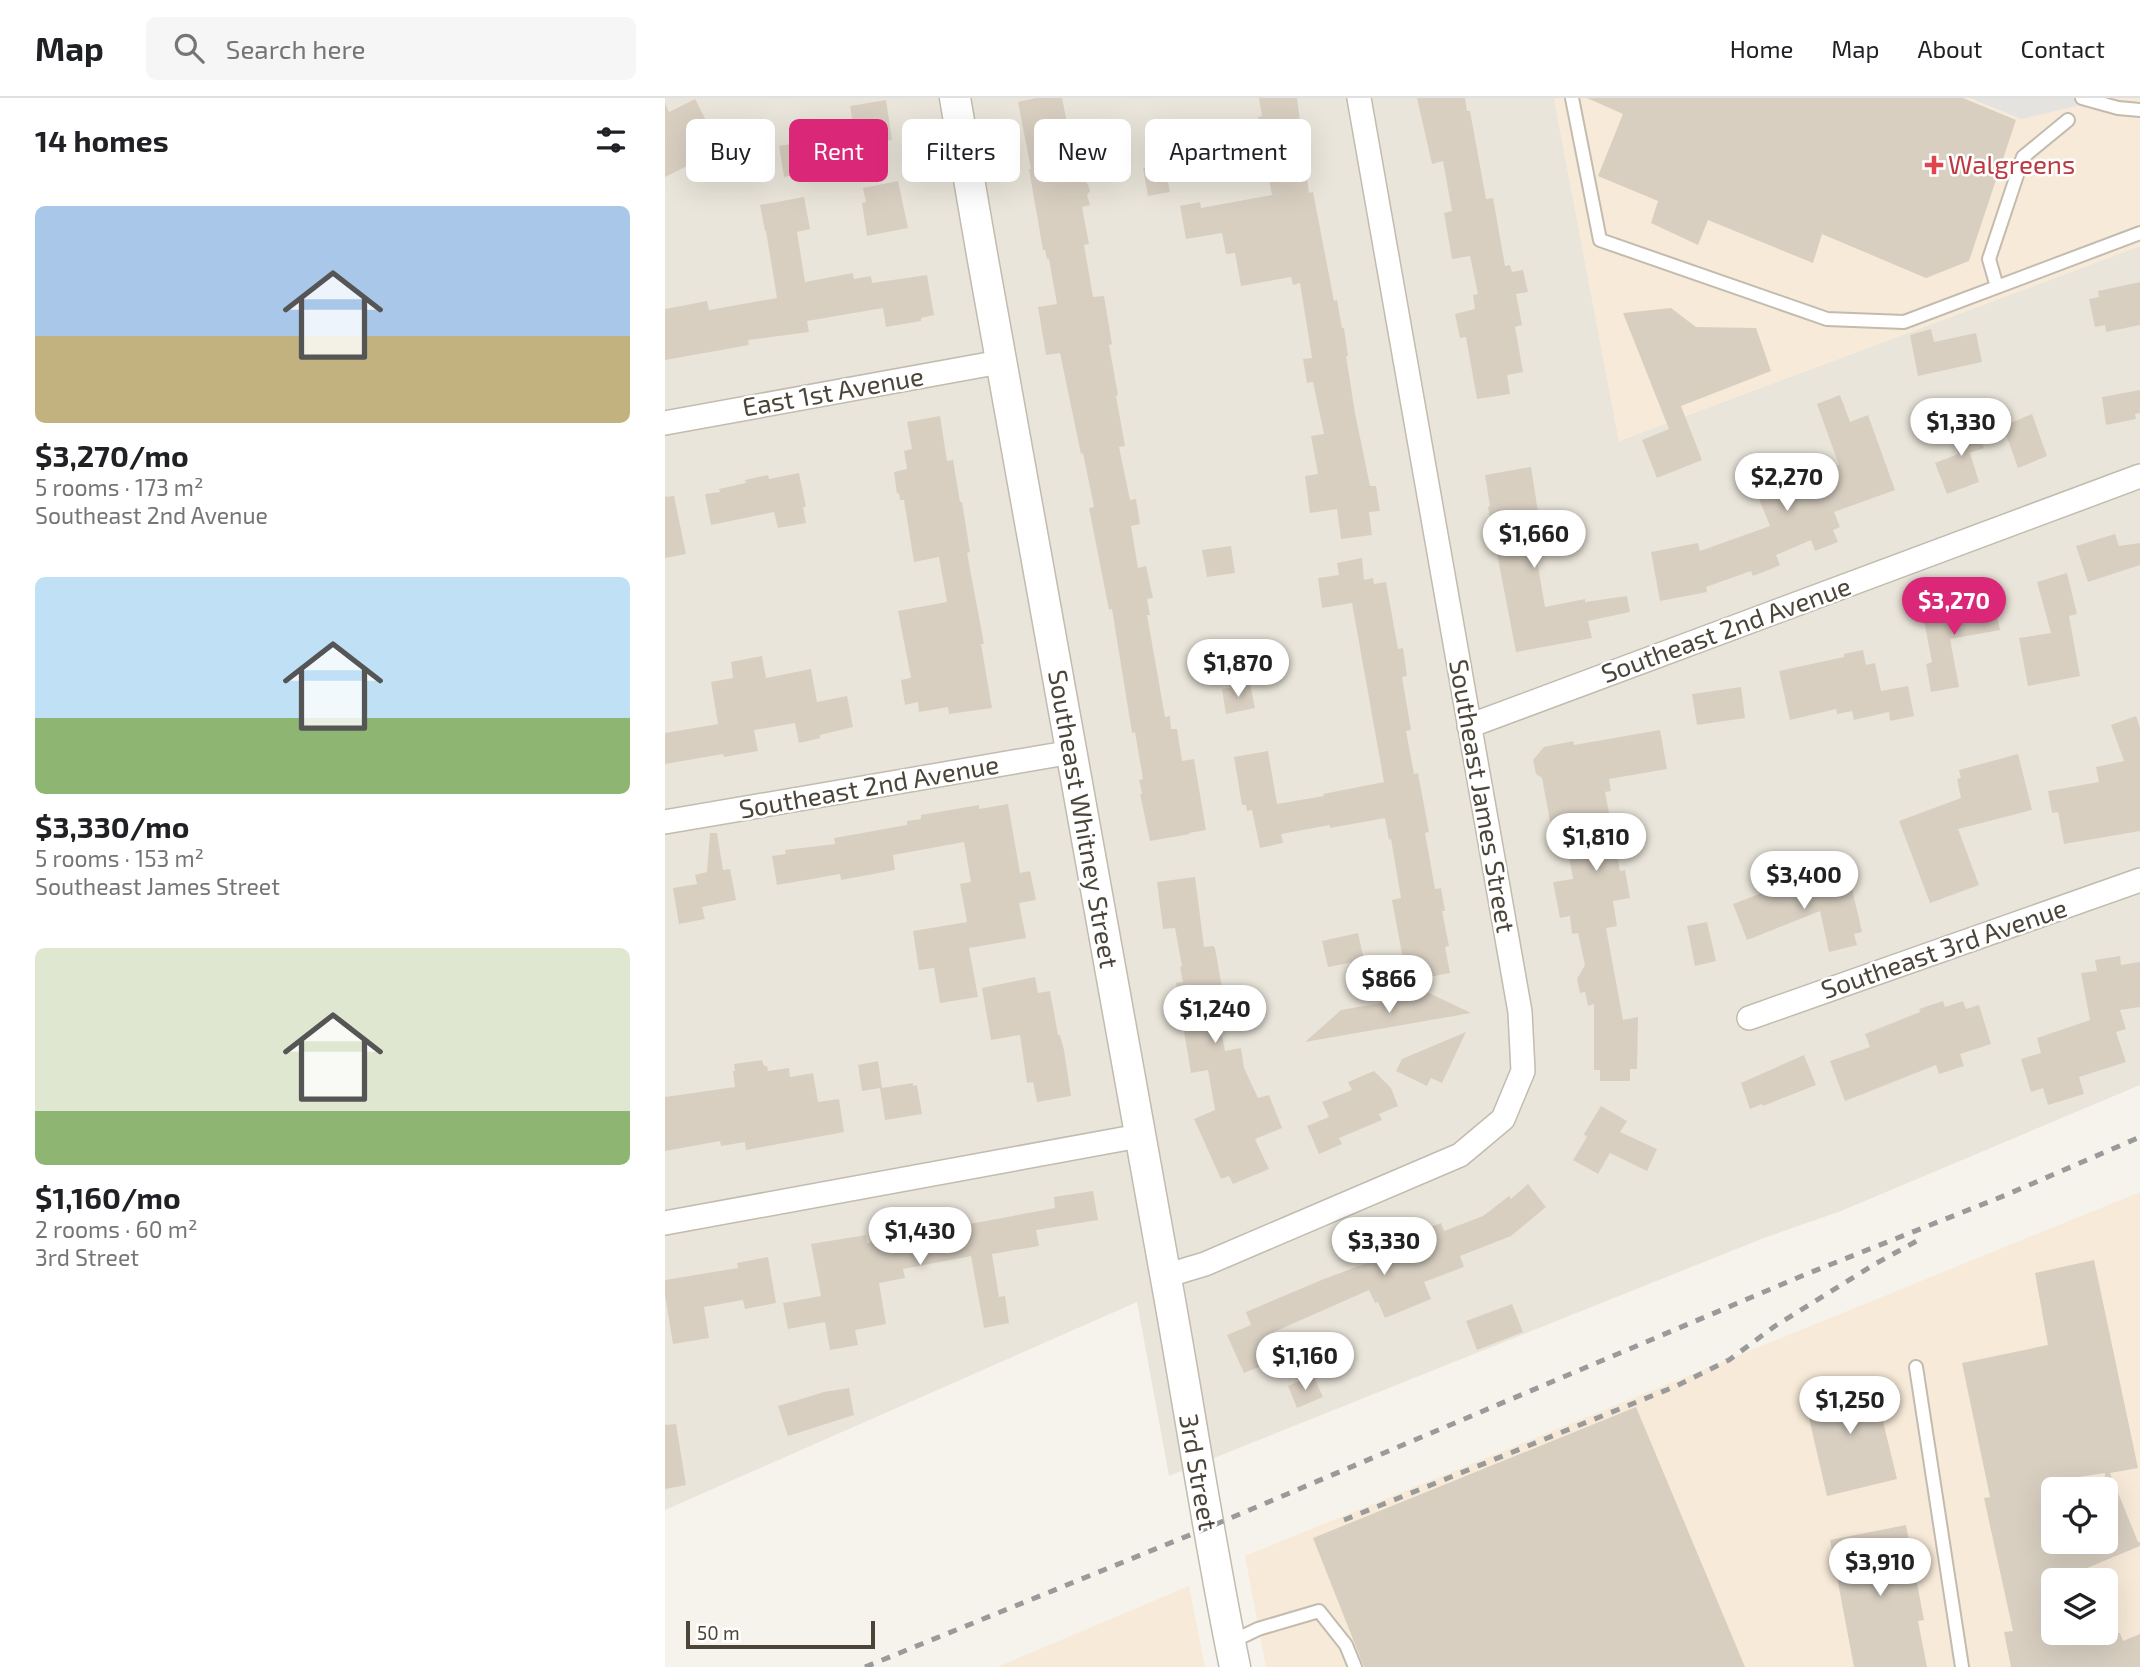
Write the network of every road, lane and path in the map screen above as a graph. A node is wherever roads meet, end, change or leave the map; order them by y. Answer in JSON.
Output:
{"nodes":[{"id":1,"x":955,"y":98,"type":"edge"},
{"id":2,"x":1572,"y":98,"type":"edge"},
{"id":3,"x":2082,"y":98,"type":"edge"},
{"id":4,"x":1359,"y":100,"type":"edge"},
{"id":5,"x":2140,"y":110,"type":"edge"},
{"id":6,"x":2068,"y":120,"type":"dead end"},
{"id":7,"x":2140,"y":233,"type":"edge"},
{"id":8,"x":1997,"y":287,"type":"junction"},
{"id":9,"x":1000,"y":362,"type":"junction"},
{"id":10,"x":665,"y":423,"type":"edge"},
{"id":11,"x":2140,"y":476,"type":"edge"},
{"id":12,"x":1469,"y":726,"type":"junction"},
{"id":13,"x":1072,"y":752,"type":"junction"},
{"id":14,"x":665,"y":822,"type":"edge"},
{"id":15,"x":2140,"y":880,"type":"edge"},
{"id":16,"x":1749,"y":1018,"type":"dead end"},
{"id":17,"x":1139,"y":1136,"type":"junction"},
{"id":18,"x":665,"y":1223,"type":"edge"},
{"id":19,"x":1165,"y":1276,"type":"junction"},
{"id":20,"x":1916,"y":1367,"type":"dead end"},
{"id":21,"x":1233,"y":1655,"type":"edge"},
{"id":22,"x":1355,"y":1667,"type":"edge"},
{"id":23,"x":1962,"y":1667,"type":"edge"}],
"edges":[{"from":1,"to":9,"type":"street","name":"Southeast Whitney Street"},
{"from":2,"to":8,"type":"lane"},
{"from":3,"to":5,"type":"lane"},
{"from":4,"to":12,"type":"street","name":"Southeast James Street"},
{"from":6,"to":8,"type":"lane"},
{"from":7,"to":8,"type":"lane"},
{"from":9,"to":10,"type":"street","name":"East 1st Avenue"},
{"from":9,"to":13,"type":"street","name":"Southeast Whitney Street"},
{"from":11,"to":12,"type":"street","name":"Southeast 2nd Avenue"},
{"from":12,"to":19,"type":"street","name":"Southeast James Street"},
{"from":13,"to":14,"type":"street","name":"Southeast 2nd Avenue"},
{"from":13,"to":17,"type":"street","name":"Southeast Whitney Street"},
{"from":15,"to":16,"type":"street","name":"Southeast 3rd Avenue"},
{"from":17,"to":18,"type":"street"},
{"from":17,"to":19,"type":"street","name":"Southeast Whitney Street"},
{"from":19,"to":21,"type":"street","name":"3rd Street"},
{"from":20,"to":23,"type":"lane"},
{"from":21,"to":22,"type":"lane"}]}
